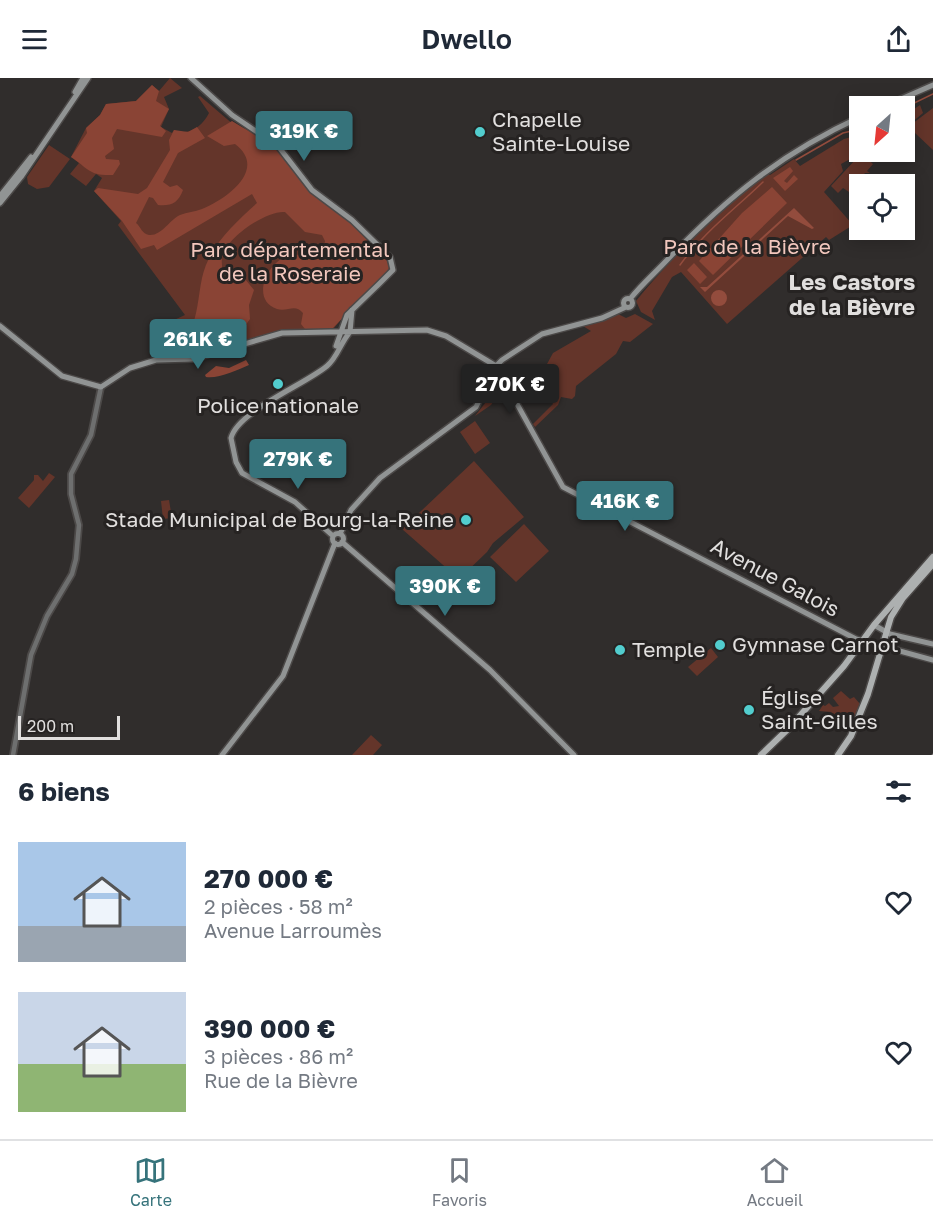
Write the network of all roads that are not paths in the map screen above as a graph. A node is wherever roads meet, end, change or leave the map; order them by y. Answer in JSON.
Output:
{"nodes":[{"id":1,"x":191,"y":78,"type":"edge"},
{"id":2,"x":83,"y":81,"type":"edge"},
{"id":3,"x":933,"y":85,"type":"edge"},
{"id":4,"x":908,"y":96,"type":"edge"},
{"id":5,"x":849,"y":123,"type":"edge"},
{"id":6,"x":0,"y":196,"type":"edge"},
{"id":7,"x":0,"y":203,"type":"edge"},
{"id":8,"x":352,"y":310,"type":"junction"},
{"id":9,"x":0,"y":326,"type":"edge"},
{"id":10,"x":3,"y":331,"type":"edge"},
{"id":11,"x":328,"y":332,"type":"junction"},
{"id":12,"x":345,"y":332,"type":"junction"},
{"id":13,"x":339,"y":342,"type":"junction"},
{"id":14,"x":496,"y":366,"type":"junction"},
{"id":15,"x":502,"y":376,"type":"junction"},
{"id":16,"x":491,"y":377,"type":"junction"},
{"id":17,"x":101,"y":387,"type":"junction"},
{"id":18,"x":337,"y":535,"type":"junction"},
{"id":19,"x":338,"y":543,"type":"junction"},
{"id":20,"x":933,"y":557,"type":"edge"},
{"id":21,"x":933,"y":564,"type":"edge"},
{"id":22,"x":874,"y":625,"type":"junction"},
{"id":23,"x":885,"y":632,"type":"junction"},
{"id":24,"x":862,"y":641,"type":"junction"},
{"id":25,"x":933,"y":645,"type":"edge"},
{"id":26,"x":882,"y":646,"type":"junction"},
{"id":27,"x":933,"y":660,"type":"edge"},
{"id":28,"x":13,"y":755,"type":"edge"},
{"id":29,"x":222,"y":755,"type":"edge"},
{"id":30,"x":574,"y":755,"type":"edge"},
{"id":31,"x":761,"y":755,"type":"edge"},
{"id":32,"x":838,"y":755,"type":"edge"}],
"edges":[{"from":1,"to":8,"type":"main road"},
{"from":2,"to":6,"type":"main road"},
{"from":2,"to":7,"type":"main road"},
{"from":3,"to":4,"type":"main road"},
{"from":5,"to":14,"type":"main road"},
{"from":8,"to":12,"type":"main road"},
{"from":8,"to":12,"type":"main road"},
{"from":9,"to":10,"type":"main road"},
{"from":10,"to":17,"type":"main road"},
{"from":11,"to":12,"type":"main road"},
{"from":11,"to":13,"type":"main road"},
{"from":11,"to":17,"type":"main road"},
{"from":12,"to":13,"type":"main road"},
{"from":12,"to":13,"type":"main road"},
{"from":12,"to":14,"type":"main road"},
{"from":13,"to":18,"type":"main road"},
{"from":14,"to":15,"type":"main road","name":"Avenue Galois"},
{"from":14,"to":16,"type":"main road"},
{"from":15,"to":16,"type":"main road"},
{"from":15,"to":24,"type":"main road","name":"Avenue Galois"},
{"from":16,"to":18,"type":"main road"},
{"from":17,"to":28,"type":"street"},
{"from":18,"to":19,"type":"main road"},
{"from":18,"to":19,"type":"main road"},
{"from":19,"to":29,"type":"main road"},
{"from":19,"to":30,"type":"main road"},
{"from":20,"to":22,"type":"main road"},
{"from":21,"to":23,"type":"main road"},
{"from":22,"to":23,"type":"main road"},
{"from":22,"to":24,"type":"main road"},
{"from":23,"to":25,"type":"main road"},
{"from":23,"to":26,"type":"main road"},
{"from":24,"to":26,"type":"main road","name":"Avenue Galois"},
{"from":24,"to":31,"type":"main road"},
{"from":26,"to":27,"type":"main road","name":"Avenue Galois"},
{"from":26,"to":32,"type":"main road"}]}
